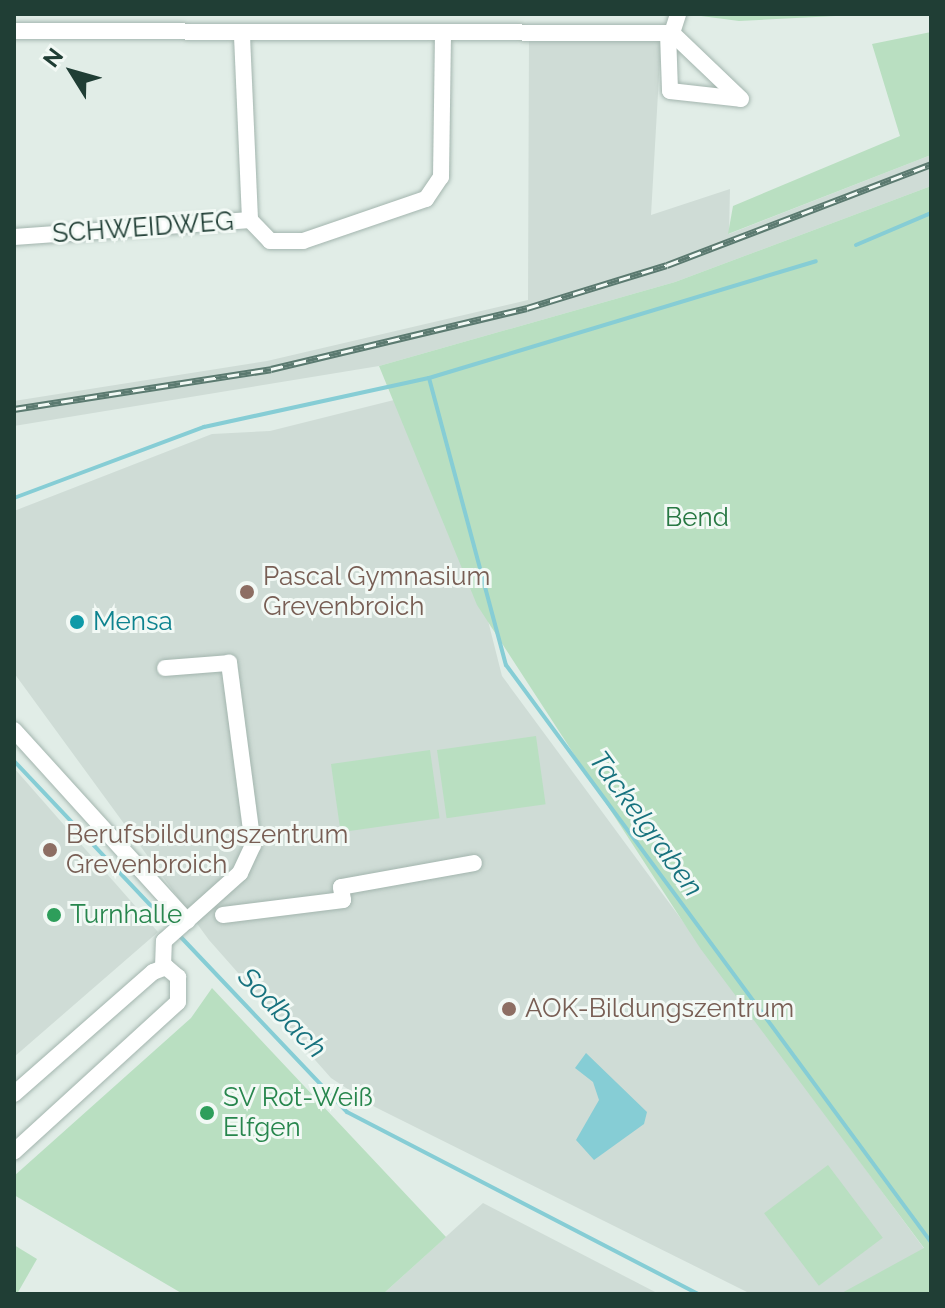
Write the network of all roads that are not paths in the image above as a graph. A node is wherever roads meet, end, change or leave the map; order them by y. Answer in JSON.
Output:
{"nodes":[{"id":1,"x":678,"y":14,"type":"edge"},
{"id":2,"x":14,"y":31,"type":"edge"},
{"id":3,"x":670,"y":33,"type":"junction"},
{"id":4,"x":443,"y":34,"type":"junction"},
{"id":5,"x":242,"y":36,"type":"junction"},
{"id":6,"x":250,"y":220,"type":"junction"},
{"id":7,"x":14,"y":237,"type":"edge"},
{"id":8,"x":165,"y":668,"type":"dead end"},
{"id":9,"x":14,"y":730,"type":"edge"},
{"id":10,"x":474,"y":863,"type":"dead end"},
{"id":11,"x":223,"y":915,"type":"dead end"},
{"id":12,"x":187,"y":921,"type":"junction"},
{"id":13,"x":163,"y":967,"type":"junction"},
{"id":14,"x":14,"y":1094,"type":"edge"},
{"id":15,"x":14,"y":1152,"type":"edge"}],
"edges":[{"from":1,"to":3,"type":"street"},
{"from":2,"to":5,"type":"street"},
{"from":3,"to":3,"type":"street"},
{"from":3,"to":4,"type":"street"},
{"from":4,"to":5,"type":"street"},
{"from":4,"to":6,"type":"street","name":"SCHWEIDWEG"},
{"from":5,"to":6,"type":"street"},
{"from":6,"to":7,"type":"street","name":"SCHWEIDWEG"},
{"from":8,"to":12,"type":"street"},
{"from":9,"to":12,"type":"street"},
{"from":10,"to":11,"type":"street"},
{"from":12,"to":13,"type":"street"},
{"from":13,"to":14,"type":"street"},
{"from":13,"to":15,"type":"street"}]}
